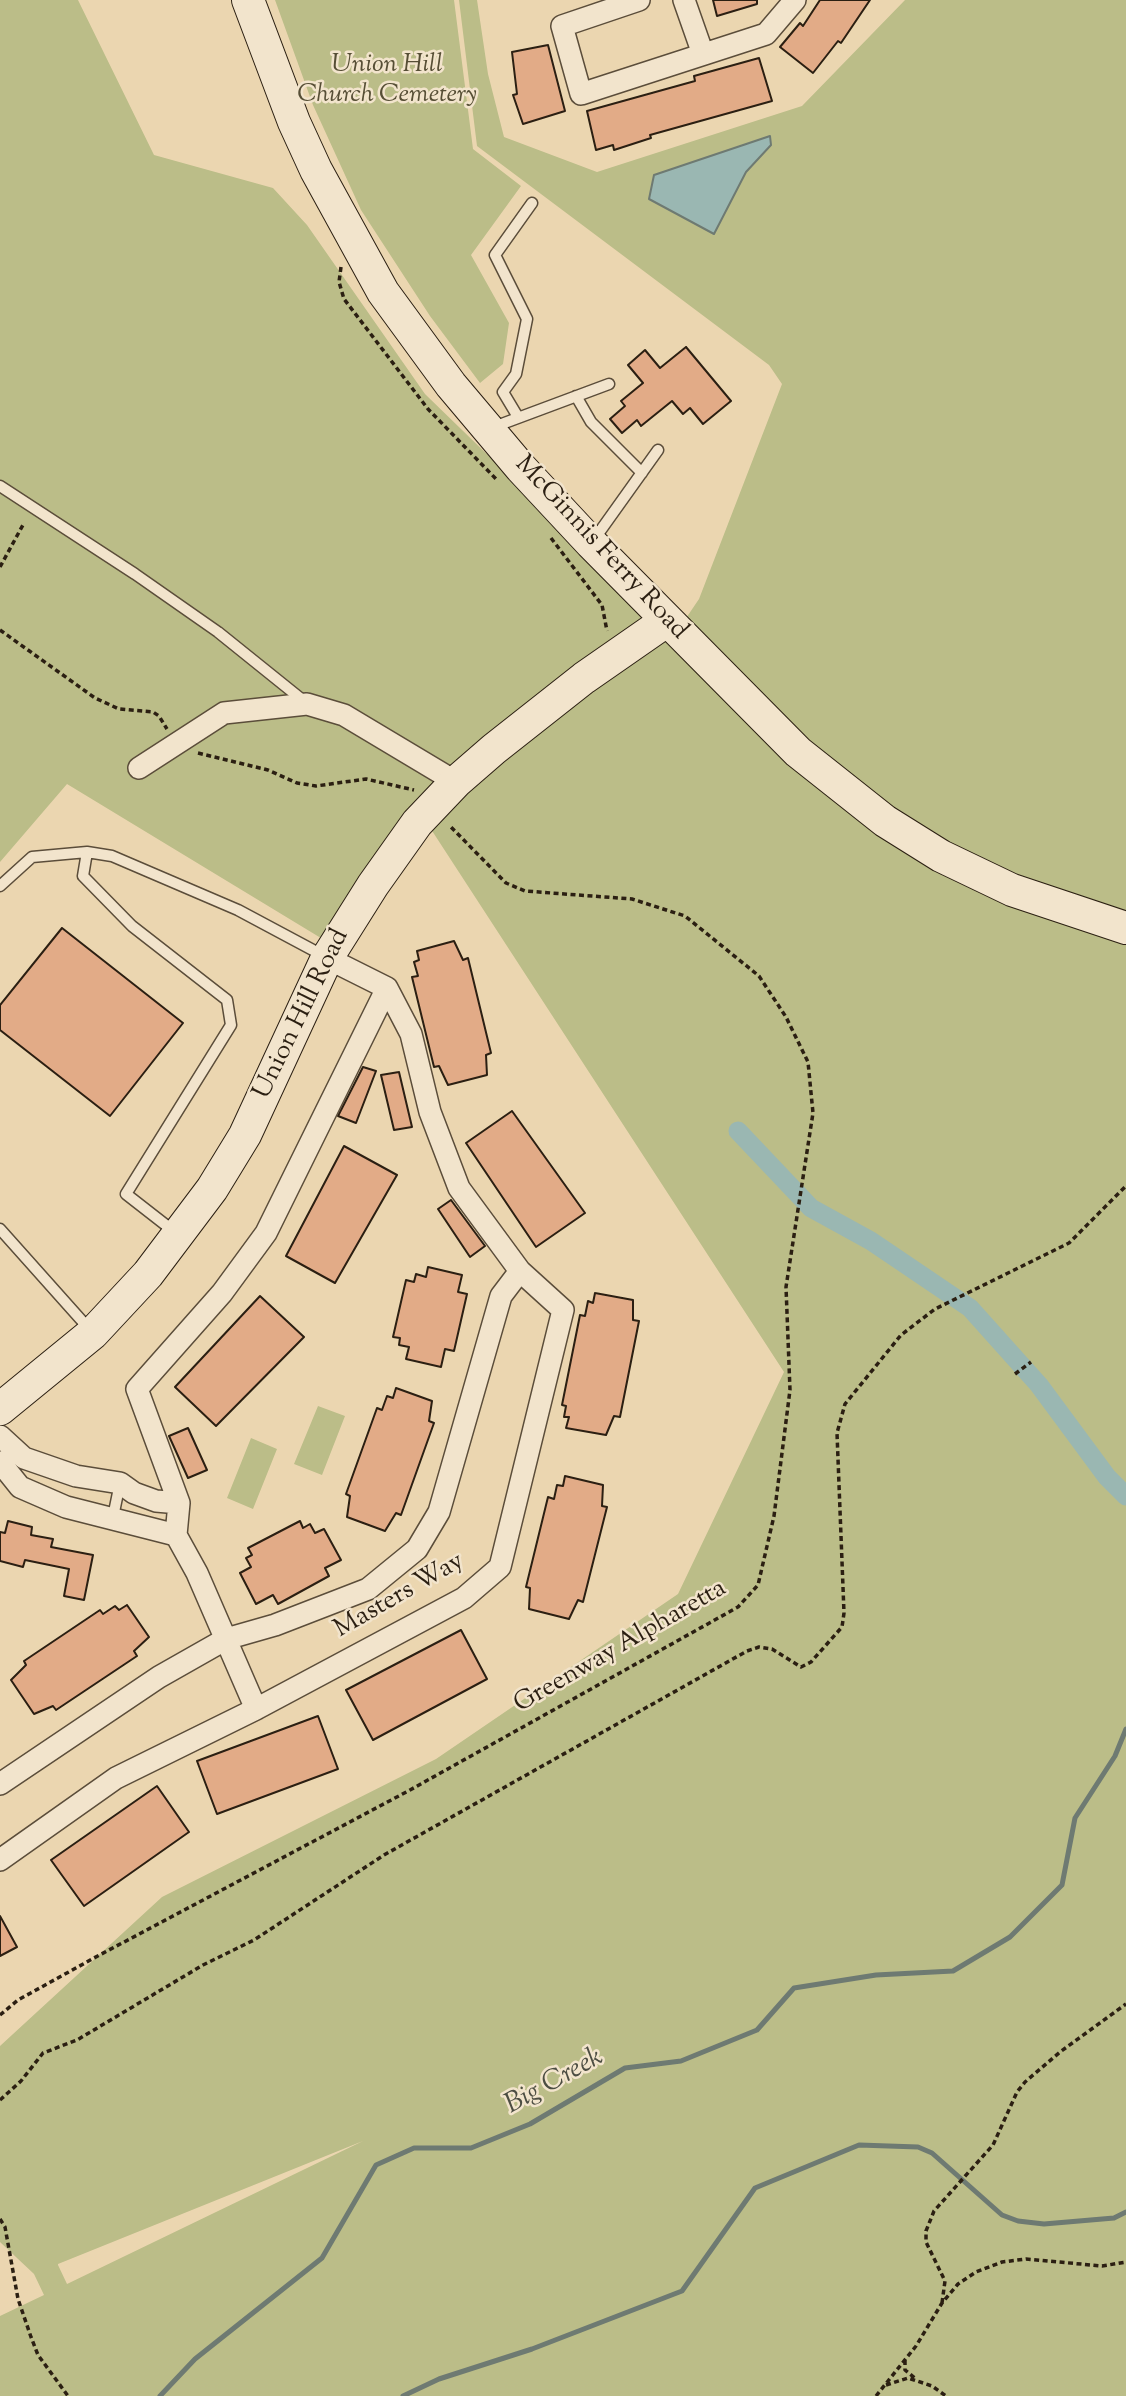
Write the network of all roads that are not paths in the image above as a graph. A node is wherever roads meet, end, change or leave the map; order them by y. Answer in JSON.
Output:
{"nodes":[{"id":1,"x":248,"y":0,"type":"edge"},
{"id":2,"x":639,"y":0,"type":"edge"},
{"id":3,"x":684,"y":0,"type":"edge"},
{"id":4,"x":793,"y":1,"type":"edge"},
{"id":5,"x":703,"y":54,"type":"junction"},
{"id":6,"x":531,"y":203,"type":"dead end"},
{"id":7,"x":609,"y":384,"type":"dead end"},
{"id":8,"x":576,"y":396,"type":"junction"},
{"id":9,"x":518,"y":417,"type":"junction"},
{"id":10,"x":488,"y":429,"type":"junction"},
{"id":11,"x":658,"y":450,"type":"dead end"},
{"id":12,"x":642,"y":473,"type":"junction"},
{"id":13,"x":0,"y":486,"type":"edge"},
{"id":14,"x":591,"y":543,"type":"junction"},
{"id":15,"x":666,"y":621,"type":"junction"},
{"id":16,"x":307,"y":704,"type":"junction"},
{"id":17,"x":139,"y":768,"type":"dead end"},
{"id":18,"x":456,"y":782,"type":"junction"},
{"id":19,"x":87,"y":852,"type":"junction"},
{"id":20,"x":0,"y":886,"type":"edge"},
{"id":21,"x":1126,"y":928,"type":"edge"},
{"id":22,"x":327,"y":958,"type":"junction"},
{"id":23,"x":387,"y":988,"type":"junction"},
{"id":24,"x":0,"y":1228,"type":"edge"},
{"id":25,"x":178,"y":1235,"type":"junction"},
{"id":26,"x":520,"y":1271,"type":"junction"},
{"id":27,"x":93,"y":1333,"type":"junction"},
{"id":28,"x":0,"y":1409,"type":"edge"},
{"id":29,"x":0,"y":1436,"type":"edge"},
{"id":30,"x":24,"y":1458,"type":"junction"},
{"id":31,"x":0,"y":1462,"type":"edge"},
{"id":32,"x":120,"y":1483,"type":"junction"},
{"id":33,"x":20,"y":1488,"type":"junction"},
{"id":34,"x":179,"y":1503,"type":"junction"},
{"id":35,"x":113,"y":1517,"type":"junction"},
{"id":36,"x":176,"y":1535,"type":"junction"},
{"id":37,"x":226,"y":1639,"type":"junction"},
{"id":38,"x":256,"y":1709,"type":"junction"},
{"id":39,"x":0,"y":1784,"type":"edge"},
{"id":40,"x":0,"y":1860,"type":"edge"}],
"edges":[{"from":1,"to":10,"type":"main road","name":"McGinnis Ferry Road"},
{"from":2,"to":5,"type":"street"},
{"from":3,"to":5,"type":"street"},
{"from":4,"to":5,"type":"street"},
{"from":6,"to":9,"type":"lane"},
{"from":7,"to":8,"type":"lane"},
{"from":8,"to":9,"type":"lane"},
{"from":8,"to":12,"type":"lane"},
{"from":9,"to":10,"type":"lane"},
{"from":10,"to":14,"type":"main road","name":"McGinnis Ferry Road"},
{"from":11,"to":12,"type":"lane"},
{"from":12,"to":14,"type":"lane"},
{"from":13,"to":16,"type":"lane"},
{"from":14,"to":15,"type":"main road","name":"McGinnis Ferry Road"},
{"from":15,"to":18,"type":"main road","name":"Union Hill Road"},
{"from":15,"to":21,"type":"main road","name":"McGinnis Ferry Road"},
{"from":16,"to":17,"type":"street"},
{"from":16,"to":18,"type":"street"},
{"from":18,"to":22,"type":"main road","name":"Union Hill Road"},
{"from":19,"to":20,"type":"lane"},
{"from":19,"to":22,"type":"lane"},
{"from":19,"to":25,"type":"lane"},
{"from":22,"to":23,"type":"street"},
{"from":22,"to":25,"type":"main road","name":"Union Hill Road"},
{"from":23,"to":26,"type":"street","name":"Masters Way"},
{"from":23,"to":34,"type":"street"},
{"from":24,"to":27,"type":"lane"},
{"from":25,"to":27,"type":"main road","name":"Union Hill Road"},
{"from":26,"to":37,"type":"street","name":"Masters Way"},
{"from":26,"to":38,"type":"street","name":"Masters Way"},
{"from":27,"to":28,"type":"main road","name":"Union Hill Road"},
{"from":29,"to":30,"type":"street"},
{"from":30,"to":32,"type":"street"},
{"from":30,"to":33,"type":"street"},
{"from":31,"to":33,"type":"street"},
{"from":32,"to":34,"type":"street"},
{"from":32,"to":35,"type":"lane"},
{"from":33,"to":35,"type":"street"},
{"from":34,"to":36,"type":"street"},
{"from":35,"to":36,"type":"street"},
{"from":36,"to":37,"type":"street"},
{"from":37,"to":38,"type":"street"},
{"from":37,"to":39,"type":"street","name":"Masters Way"},
{"from":38,"to":40,"type":"street"}]}
